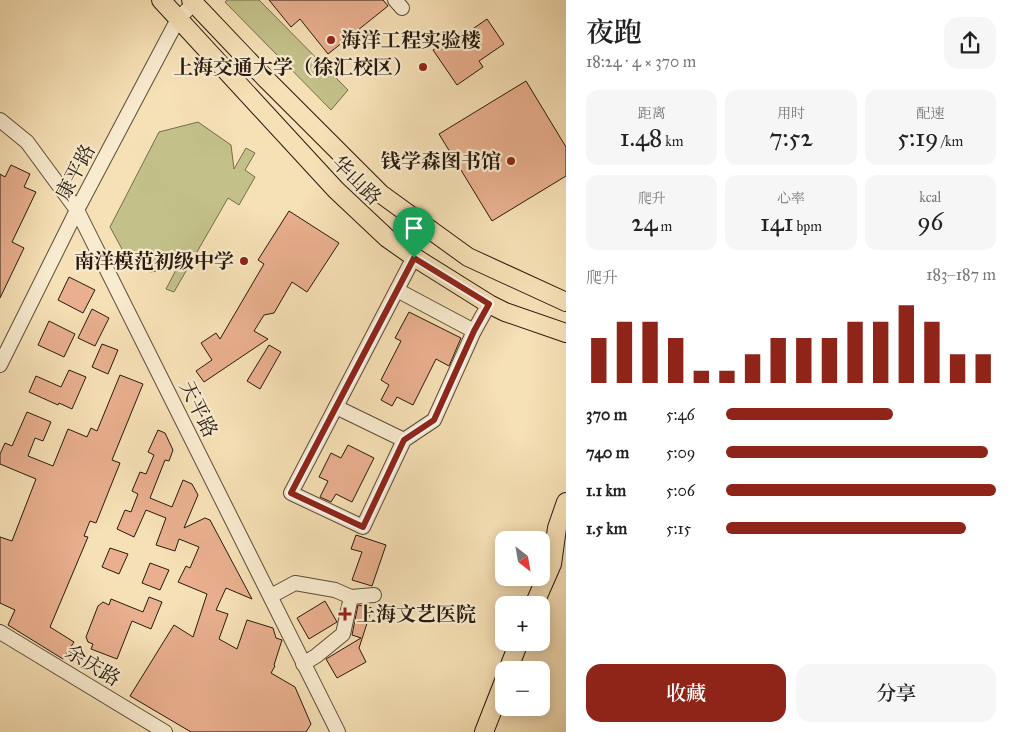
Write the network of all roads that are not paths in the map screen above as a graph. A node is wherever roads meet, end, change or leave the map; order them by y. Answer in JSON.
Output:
{"nodes":[{"id":1,"x":161,"y":0,"type":"edge"},
{"id":2,"x":192,"y":2,"type":"edge"},
{"id":3,"x":178,"y":19,"type":"junction"},
{"id":4,"x":0,"y":120,"type":"edge"},
{"id":5,"x":78,"y":210,"type":"junction"},
{"id":6,"x":414,"y":258,"type":"junction"},
{"id":7,"x":397,"y":290,"type":"junction"},
{"id":8,"x":566,"y":302,"type":"edge"},
{"id":9,"x":489,"y":304,"type":"junction"},
{"id":10,"x":474,"y":331,"type":"junction"},
{"id":11,"x":566,"y":333,"type":"edge"},
{"id":12,"x":0,"y":365,"type":"edge"},
{"id":13,"x":336,"y":407,"type":"junction"},
{"id":14,"x":404,"y":440,"type":"junction"},
{"id":15,"x":566,"y":502,"type":"edge"},
{"id":16,"x":566,"y":546,"type":"edge"},
{"id":17,"x":552,"y":564,"type":"junction"},
{"id":18,"x":374,"y":594,"type":"dead end"},
{"id":19,"x":271,"y":596,"type":"junction"},
{"id":20,"x":538,"y":596,"type":"edge"},
{"id":21,"x":351,"y":597,"type":"junction"},
{"id":22,"x":0,"y":632,"type":"edge"},
{"id":23,"x":303,"y":664,"type":"junction"},
{"id":24,"x":495,"y":704,"type":"edge"},
{"id":25,"x":165,"y":732,"type":"edge"},
{"id":26,"x":338,"y":732,"type":"edge"},
{"id":27,"x":484,"y":732,"type":"edge"}],
"edges":[{"from":1,"to":3,"type":"main road","name":"华山路"},
{"from":2,"to":3,"type":"street","name":"康平路"},
{"from":2,"to":8,"type":"main road","name":"华山路"},
{"from":3,"to":5,"type":"street","name":"康平路"},
{"from":3,"to":6,"type":"main road","name":"华山路"},
{"from":4,"to":5,"type":"street","name":"天平路"},
{"from":5,"to":12,"type":"street","name":"康平路"},
{"from":5,"to":19,"type":"street","name":"天平路"},
{"from":6,"to":7,"type":"street"},
{"from":6,"to":9,"type":"main road","name":"华山路"},
{"from":7,"to":10,"type":"street"},
{"from":7,"to":13,"type":"street"},
{"from":9,"to":10,"type":"street"},
{"from":9,"to":11,"type":"main road","name":"华山路"},
{"from":10,"to":14,"type":"street"},
{"from":13,"to":14,"type":"street"},
{"from":13,"to":14,"type":"street"},
{"from":15,"to":17,"type":"main road"},
{"from":16,"to":17,"type":"main road"},
{"from":17,"to":20,"type":"main road"},
{"from":18,"to":21,"type":"street"},
{"from":19,"to":21,"type":"street"},
{"from":19,"to":23,"type":"street","name":"天平路"},
{"from":21,"to":23,"type":"street"},
{"from":22,"to":25,"type":"street","name":"余庆路"},
{"from":23,"to":26,"type":"street","name":"天平路"},
{"from":24,"to":27,"type":"main road"}]}
